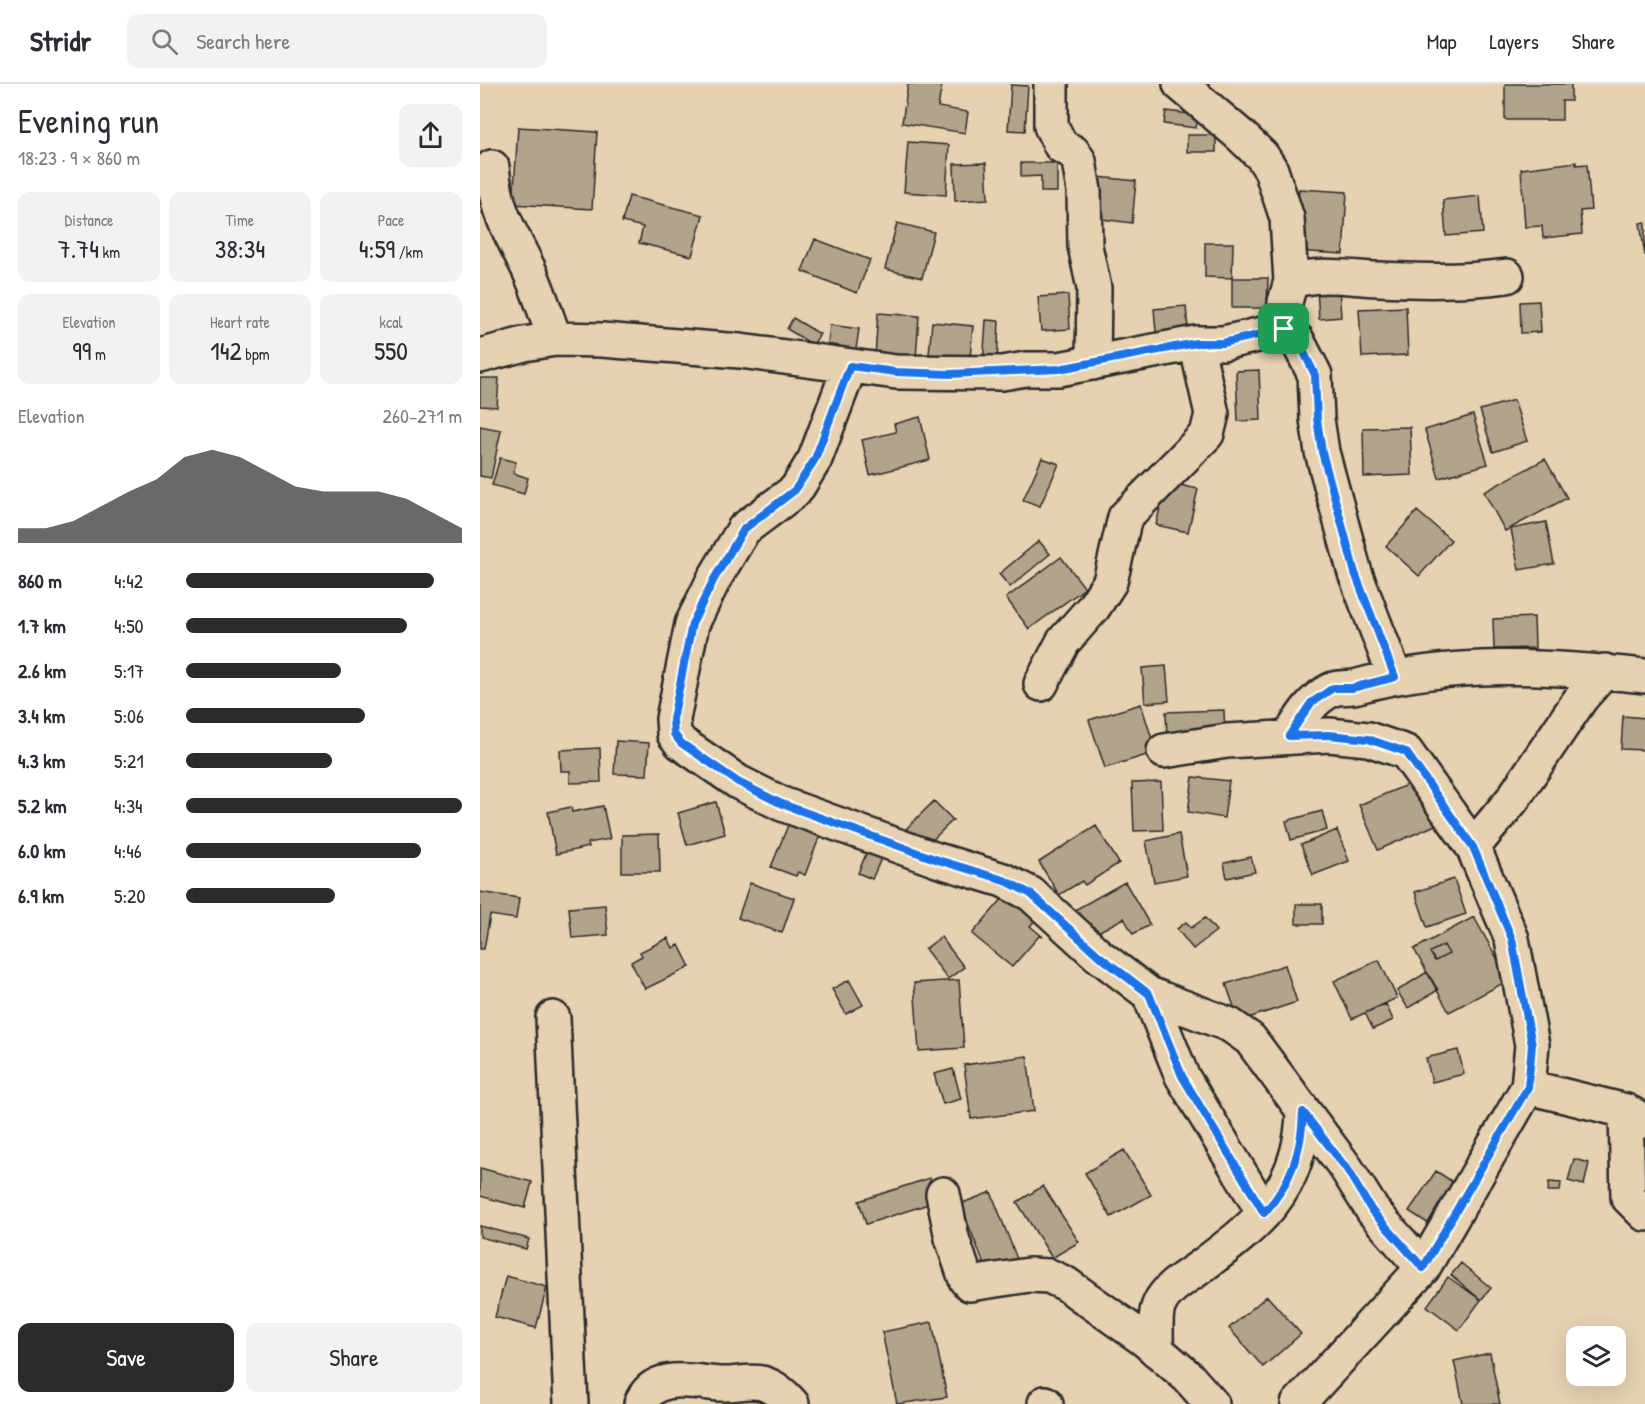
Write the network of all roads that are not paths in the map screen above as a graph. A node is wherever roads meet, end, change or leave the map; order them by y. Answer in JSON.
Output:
{"nodes":[{"id":1,"x":1051,"y":84,"type":"edge"},
{"id":2,"x":1180,"y":84,"type":"edge"},
{"id":3,"x":492,"y":167,"type":"dead end"},
{"id":4,"x":1507,"y":276,"type":"dead end"},
{"id":5,"x":1291,"y":281,"type":"junction"},
{"id":6,"x":1284,"y":329,"type":"junction"},
{"id":7,"x":555,"y":339,"type":"junction"},
{"id":8,"x":1196,"y":343,"type":"junction"},
{"id":9,"x":480,"y":356,"type":"edge"},
{"id":10,"x":1093,"y":363,"type":"junction"},
{"id":11,"x":850,"y":366,"type":"junction"},
{"id":12,"x":1605,"y":671,"type":"junction"},
{"id":13,"x":1645,"y":676,"type":"edge"},
{"id":14,"x":1395,"y":677,"type":"junction"},
{"id":15,"x":1041,"y":684,"type":"dead end"},
{"id":16,"x":1289,"y":736,"type":"junction"},
{"id":17,"x":1164,"y":751,"type":"dead end"},
{"id":18,"x":1473,"y":847,"type":"junction"},
{"id":19,"x":1149,"y":994,"type":"junction"},
{"id":20,"x":553,"y":1018,"type":"dead end"},
{"id":21,"x":1528,"y":1087,"type":"junction"},
{"id":22,"x":1303,"y":1112,"type":"junction"},
{"id":23,"x":1635,"y":1116,"type":"edge"},
{"id":24,"x":943,"y":1194,"type":"dead end"},
{"id":25,"x":1264,"y":1213,"type":"junction"},
{"id":26,"x":1645,"y":1214,"type":"edge"},
{"id":27,"x":1423,"y":1268,"type":"junction"},
{"id":28,"x":1156,"y":1350,"type":"junction"},
{"id":29,"x":571,"y":1404,"type":"edge"},
{"id":30,"x":641,"y":1404,"type":"edge"},
{"id":31,"x":792,"y":1404,"type":"edge"},
{"id":32,"x":1212,"y":1404,"type":"edge"},
{"id":33,"x":1298,"y":1404,"type":"edge"}],
"edges":[{"from":1,"to":10,"type":"street"},
{"from":2,"to":5,"type":"street"},
{"from":3,"to":7,"type":"street"},
{"from":4,"to":5,"type":"street"},
{"from":5,"to":6,"type":"street"},
{"from":6,"to":8,"type":"street"},
{"from":6,"to":14,"type":"street"},
{"from":7,"to":9,"type":"street"},
{"from":7,"to":11,"type":"street"},
{"from":8,"to":10,"type":"street"},
{"from":8,"to":15,"type":"street"},
{"from":10,"to":11,"type":"street"},
{"from":11,"to":19,"type":"street"},
{"from":12,"to":13,"type":"street"},
{"from":12,"to":14,"type":"street"},
{"from":12,"to":18,"type":"street"},
{"from":14,"to":16,"type":"street"},
{"from":16,"to":17,"type":"street"},
{"from":16,"to":18,"type":"street"},
{"from":18,"to":21,"type":"street"},
{"from":19,"to":22,"type":"street"},
{"from":19,"to":25,"type":"street"},
{"from":20,"to":29,"type":"street"},
{"from":21,"to":23,"type":"street"},
{"from":21,"to":27,"type":"street"},
{"from":22,"to":25,"type":"street"},
{"from":22,"to":27,"type":"street"},
{"from":23,"to":26,"type":"street"},
{"from":24,"to":28,"type":"street"},
{"from":25,"to":28,"type":"street"},
{"from":27,"to":33,"type":"street"},
{"from":28,"to":32,"type":"street"},
{"from":30,"to":31,"type":"street"}]}
